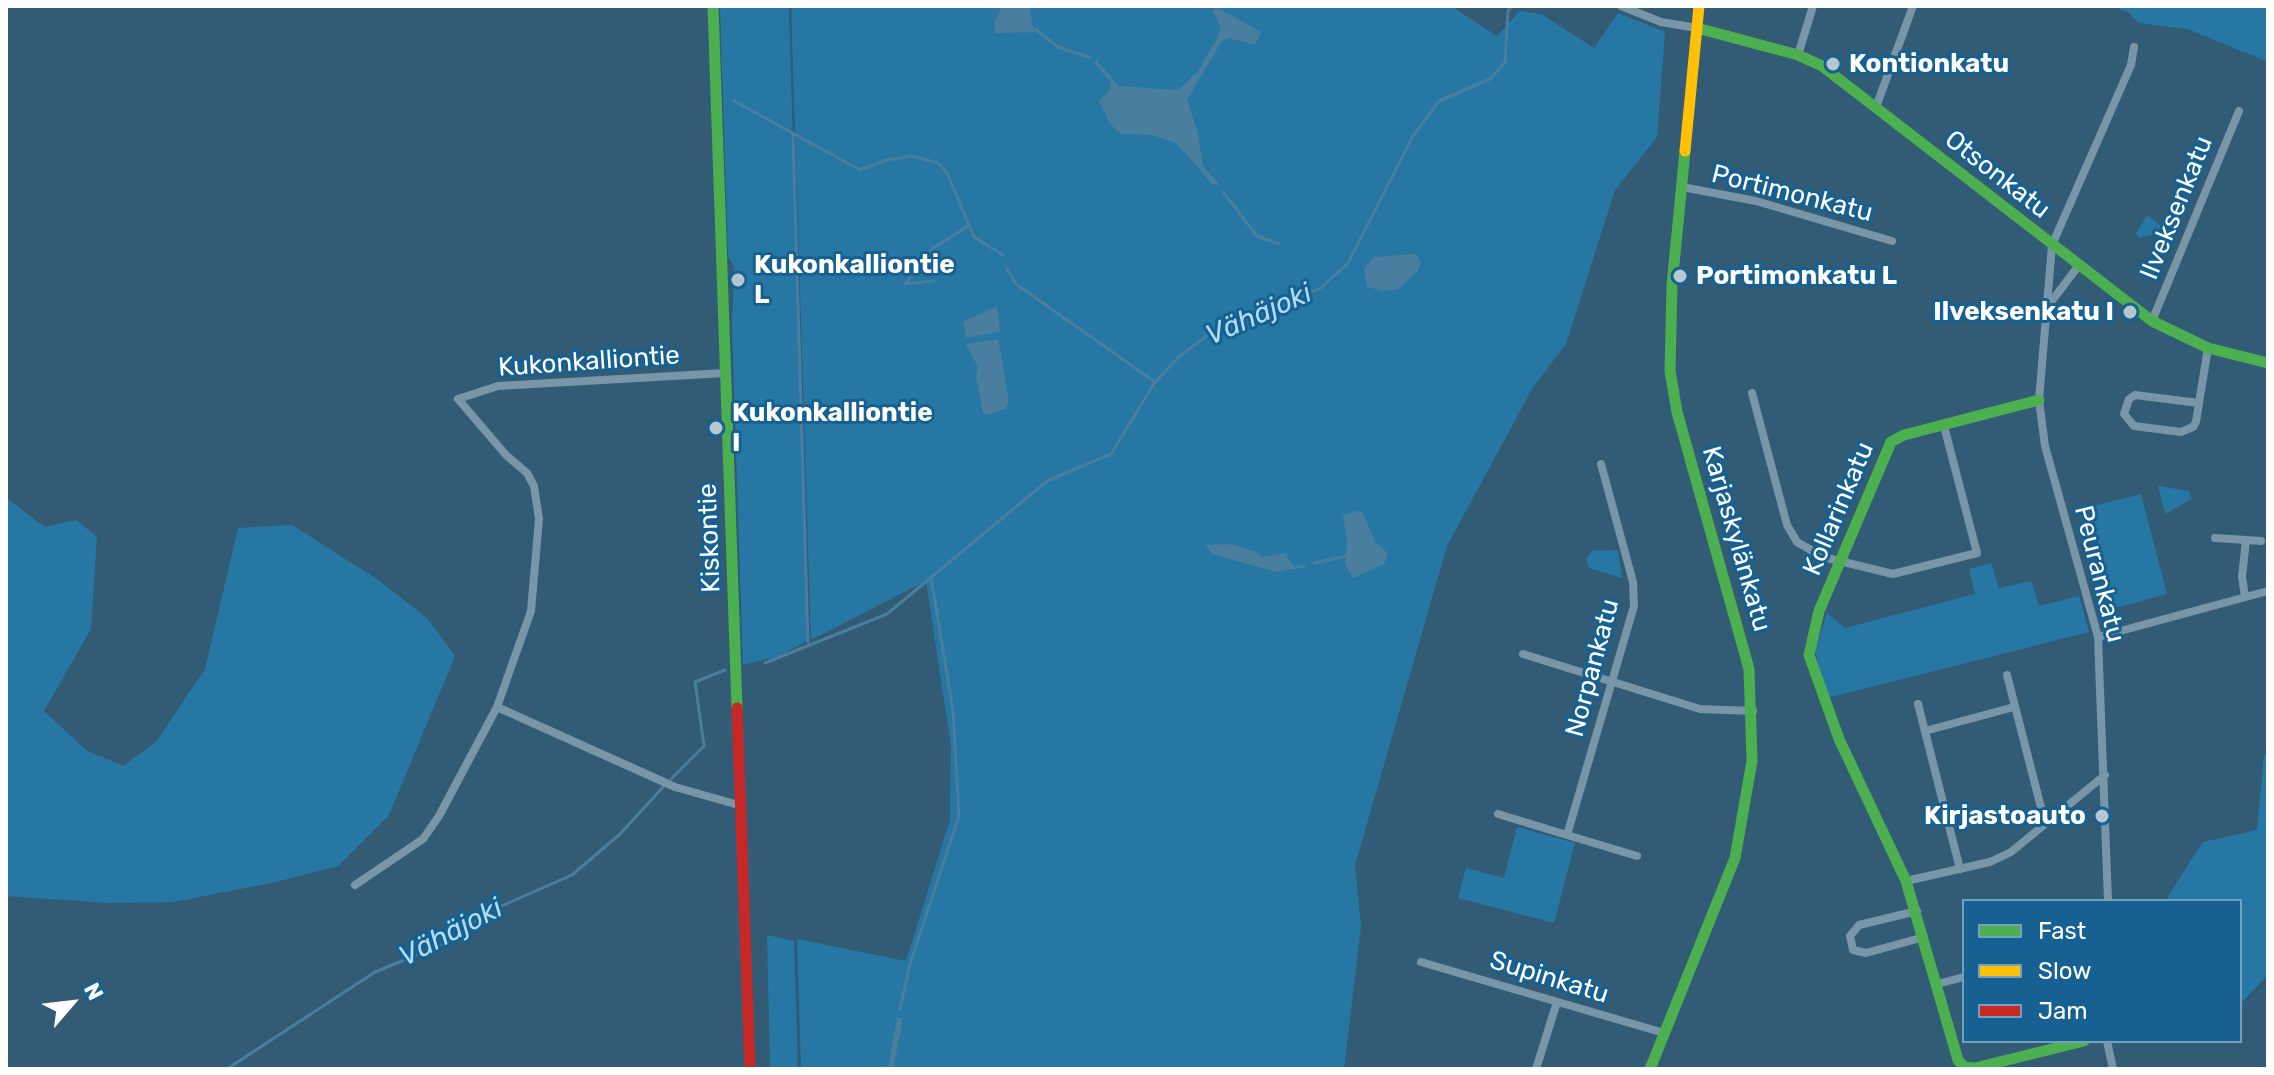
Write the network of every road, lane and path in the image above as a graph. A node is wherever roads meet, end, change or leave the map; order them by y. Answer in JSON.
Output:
{"nodes":[{"id":1,"x":713,"y":6,"type":"edge"},
{"id":2,"x":1621,"y":6,"type":"edge"},
{"id":3,"x":1699,"y":6,"type":"edge"},
{"id":4,"x":1913,"y":6,"type":"edge"},
{"id":5,"x":1808,"y":9,"type":"edge"},
{"id":6,"x":1697,"y":28,"type":"junction"},
{"id":7,"x":2134,"y":47,"type":"dead end"},
{"id":8,"x":1798,"y":55,"type":"junction"},
{"id":9,"x":1898,"y":55,"type":"junction"},
{"id":10,"x":1955,"y":70,"type":"dead end"},
{"id":11,"x":1876,"y":107,"type":"junction"},
{"id":12,"x":2239,"y":111,"type":"dead end"},
{"id":13,"x":1682,"y":187,"type":"junction"},
{"id":14,"x":1892,"y":241,"type":"dead end"},
{"id":15,"x":2052,"y":245,"type":"junction"},
{"id":16,"x":2079,"y":265,"type":"junction"},
{"id":17,"x":2047,"y":307,"type":"junction"},
{"id":18,"x":2152,"y":321,"type":"junction"},
{"id":19,"x":2208,"y":348,"type":"junction"},
{"id":20,"x":2268,"y":363,"type":"edge"},
{"id":21,"x":725,"y":373,"type":"junction"},
{"id":22,"x":1752,"y":393,"type":"dead end"},
{"id":23,"x":2039,"y":400,"type":"junction"},
{"id":24,"x":2199,"y":403,"type":"junction"},
{"id":25,"x":1944,"y":426,"type":"junction"},
{"id":26,"x":1601,"y":464,"type":"dead end"},
{"id":27,"x":2215,"y":538,"type":"dead end"},
{"id":28,"x":2246,"y":540,"type":"junction"},
{"id":29,"x":2261,"y":541,"type":"dead end"},
{"id":30,"x":1841,"y":561,"type":"junction"},
{"id":31,"x":2268,"y":591,"type":"edge"},
{"id":32,"x":2245,"y":597,"type":"junction"},
{"id":33,"x":2098,"y":637,"type":"junction"},
{"id":34,"x":1523,"y":654,"type":"dead end"},
{"id":35,"x":2007,"y":675,"type":"dead end"},
{"id":36,"x":1611,"y":682,"type":"junction"},
{"id":37,"x":1918,"y":704,"type":"dead end"},
{"id":38,"x":497,"y":707,"type":"junction"},
{"id":39,"x":2014,"y":707,"type":"junction"},
{"id":40,"x":1753,"y":711,"type":"junction"},
{"id":41,"x":1925,"y":731,"type":"junction"},
{"id":42,"x":2105,"y":775,"type":"junction"},
{"id":43,"x":742,"y":806,"type":"junction"},
{"id":44,"x":1498,"y":814,"type":"dead end"},
{"id":45,"x":2045,"y":823,"type":"junction"},
{"id":46,"x":1567,"y":835,"type":"junction"},
{"id":47,"x":1637,"y":856,"type":"dead end"},
{"id":48,"x":1960,"y":869,"type":"junction"},
{"id":49,"x":1906,"y":881,"type":"junction"},
{"id":50,"x":355,"y":885,"type":"dead end"},
{"id":51,"x":2108,"y":899,"type":"edge"},
{"id":52,"x":1917,"y":911,"type":"junction"},
{"id":53,"x":1924,"y":937,"type":"junction"},
{"id":54,"x":1421,"y":962,"type":"dead end"},
{"id":55,"x":1962,"y":978,"type":"edge"},
{"id":56,"x":1937,"y":984,"type":"junction"},
{"id":57,"x":1557,"y":1002,"type":"junction"},
{"id":58,"x":1664,"y":1033,"type":"junction"},
{"id":59,"x":2076,"y":1043,"type":"edge"},
{"id":60,"x":2107,"y":1043,"type":"edge"},
{"id":61,"x":750,"y":1069,"type":"edge"},
{"id":62,"x":1536,"y":1069,"type":"edge"},
{"id":63,"x":1650,"y":1069,"type":"edge"},
{"id":64,"x":2113,"y":1069,"type":"edge"}],
"edges":[{"from":1,"to":21,"type":"street","name":"Kiskontie"},
{"from":2,"to":6,"type":"street"},
{"from":3,"to":6,"type":"street","name":"Karjaskylänkatu"},
{"from":4,"to":9,"type":"street"},
{"from":5,"to":8,"type":"street"},
{"from":6,"to":8,"type":"street","name":"Otsonkatu"},
{"from":6,"to":13,"type":"street","name":"Karjaskylänkatu"},
{"from":7,"to":15,"type":"street","name":"Peurankatu"},
{"from":8,"to":11,"type":"street","name":"Otsonkatu"},
{"from":9,"to":10,"type":"street"},
{"from":9,"to":11,"type":"street"},
{"from":11,"to":15,"type":"street","name":"Otsonkatu"},
{"from":12,"to":18,"type":"street","name":"Ilveksenkatu"},
{"from":13,"to":14,"type":"street","name":"Portimonkatu"},
{"from":13,"to":40,"type":"street","name":"Karjaskylänkatu"},
{"from":15,"to":16,"type":"street","name":"Otsonkatu"},
{"from":15,"to":17,"type":"street","name":"Peurankatu"},
{"from":16,"to":17,"type":"street"},
{"from":16,"to":18,"type":"street","name":"Otsonkatu"},
{"from":17,"to":23,"type":"street","name":"Peurankatu"},
{"from":18,"to":19,"type":"street","name":"Otsonkatu"},
{"from":19,"to":20,"type":"street","name":"Otsonkatu"},
{"from":19,"to":24,"type":"street"},
{"from":21,"to":38,"type":"street","name":"Kukonkalliontie"},
{"from":21,"to":43,"type":"street","name":"Kiskontie"},
{"from":22,"to":30,"type":"street"},
{"from":23,"to":25,"type":"street","name":"Kollarinkatu"},
{"from":23,"to":33,"type":"street","name":"Peurankatu"},
{"from":24,"to":24,"type":"street"},
{"from":25,"to":30,"type":"street","name":"Kollarinkatu"},
{"from":25,"to":30,"type":"street"},
{"from":26,"to":36,"type":"street","name":"Norpankatu"},
{"from":27,"to":28,"type":"street"},
{"from":28,"to":29,"type":"street"},
{"from":28,"to":32,"type":"street"},
{"from":30,"to":49,"type":"street","name":"Kollarinkatu"},
{"from":31,"to":32,"type":"street"},
{"from":32,"to":33,"type":"street"},
{"from":33,"to":42,"type":"street","name":"Peurankatu"},
{"from":34,"to":36,"type":"street"},
{"from":35,"to":39,"type":"street"},
{"from":36,"to":40,"type":"street"},
{"from":36,"to":46,"type":"street","name":"Norpankatu"},
{"from":37,"to":41,"type":"street"},
{"from":38,"to":43,"type":"street"},
{"from":38,"to":50,"type":"street","name":"Kukonkalliontie"},
{"from":39,"to":41,"type":"street"},
{"from":39,"to":45,"type":"street"},
{"from":40,"to":58,"type":"street","name":"Karjaskylänkatu"},
{"from":41,"to":48,"type":"street"},
{"from":42,"to":45,"type":"street"},
{"from":42,"to":51,"type":"street","name":"Peurankatu"},
{"from":43,"to":61,"type":"street","name":"Kiskontie"},
{"from":44,"to":46,"type":"street"},
{"from":45,"to":48,"type":"street"},
{"from":46,"to":47,"type":"street"},
{"from":48,"to":49,"type":"street"},
{"from":49,"to":52,"type":"street","name":"Kollarinkatu"},
{"from":52,"to":53,"type":"street","name":"Kollarinkatu"},
{"from":52,"to":53,"type":"street"},
{"from":53,"to":56,"type":"street","name":"Kollarinkatu"},
{"from":54,"to":57,"type":"street","name":"Supinkatu"},
{"from":55,"to":56,"type":"street"},
{"from":56,"to":59,"type":"street","name":"Kollarinkatu"},
{"from":57,"to":58,"type":"street","name":"Supinkatu"},
{"from":57,"to":62,"type":"street"},
{"from":58,"to":63,"type":"street","name":"Karjaskylänkatu"},
{"from":60,"to":64,"type":"street"}]}
